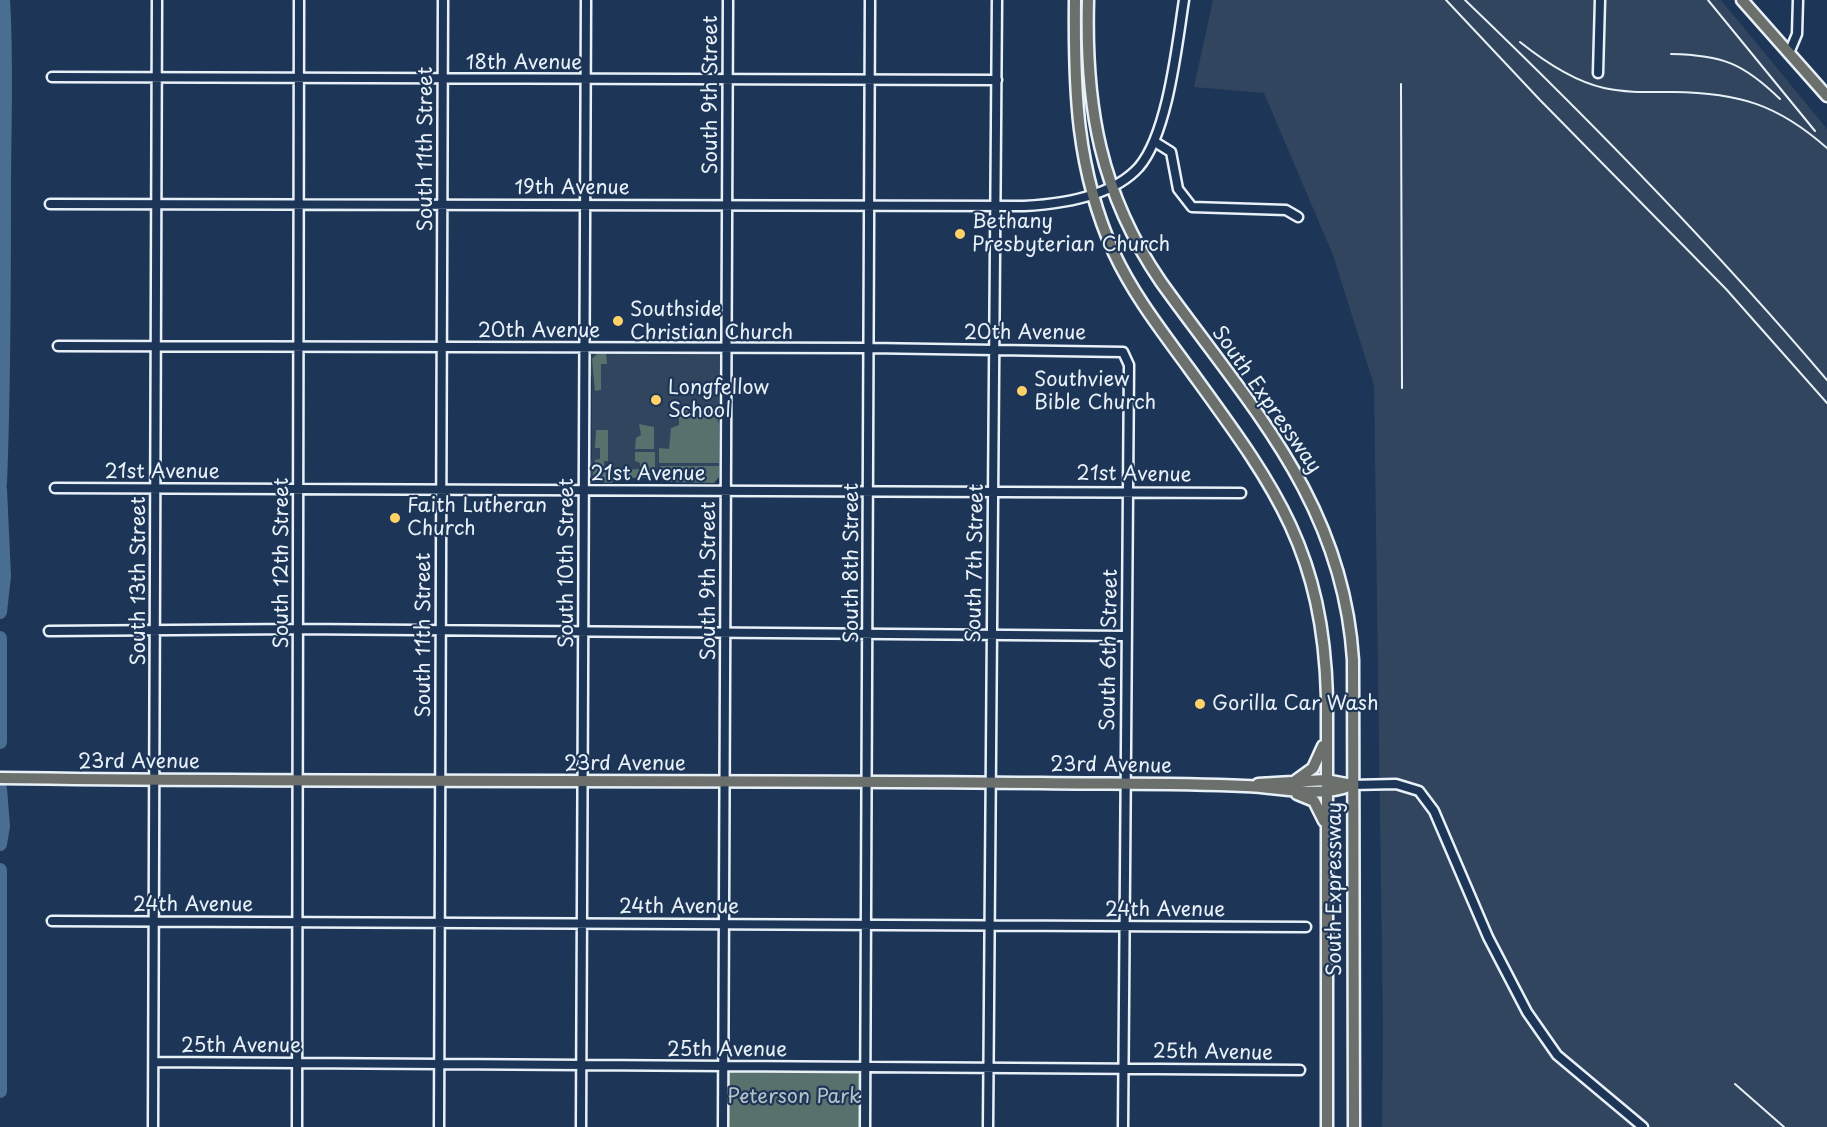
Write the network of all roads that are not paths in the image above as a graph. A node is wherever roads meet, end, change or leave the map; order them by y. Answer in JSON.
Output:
{"nodes":[{"id":1,"x":157,"y":0,"type":"edge"},
{"id":2,"x":299,"y":0,"type":"edge"},
{"id":3,"x":443,"y":0,"type":"edge"},
{"id":4,"x":586,"y":0,"type":"edge"},
{"id":5,"x":728,"y":0,"type":"edge"},
{"id":6,"x":870,"y":0,"type":"edge"},
{"id":7,"x":997,"y":0,"type":"edge"},
{"id":8,"x":1075,"y":0,"type":"edge"},
{"id":9,"x":1088,"y":0,"type":"edge"},
{"id":10,"x":1184,"y":0,"type":"edge"},
{"id":11,"x":1600,"y":0,"type":"edge"},
{"id":12,"x":1742,"y":0,"type":"edge"},
{"id":13,"x":1798,"y":0,"type":"edge"},
{"id":14,"x":1789,"y":53,"type":"junction"},
{"id":15,"x":1599,"y":73,"type":"dead end"},
{"id":16,"x":52,"y":77,"type":"dead end"},
{"id":17,"x":157,"y":78,"type":"junction"},
{"id":18,"x":299,"y":78,"type":"junction"},
{"id":19,"x":443,"y":79,"type":"junction"},
{"id":20,"x":585,"y":79,"type":"junction"},
{"id":21,"x":728,"y":80,"type":"junction"},
{"id":22,"x":870,"y":80,"type":"junction"},
{"id":23,"x":997,"y":80,"type":"junction"},
{"id":24,"x":1825,"y":90,"type":"edge"},
{"id":25,"x":1155,"y":142,"type":"junction"},
{"id":26,"x":1110,"y":186,"type":"junction"},
{"id":27,"x":1093,"y":194,"type":"junction"},
{"id":28,"x":50,"y":204,"type":"dead end"},
{"id":29,"x":157,"y":204,"type":"junction"},
{"id":30,"x":299,"y":204,"type":"junction"},
{"id":31,"x":442,"y":204,"type":"junction"},
{"id":32,"x":585,"y":205,"type":"junction"},
{"id":33,"x":728,"y":205,"type":"junction"},
{"id":34,"x":870,"y":206,"type":"junction"},
{"id":35,"x":996,"y":206,"type":"junction"},
{"id":36,"x":1298,"y":217,"type":"dead end"},
{"id":37,"x":58,"y":346,"type":"dead end"},
{"id":38,"x":156,"y":346,"type":"junction"},
{"id":39,"x":299,"y":347,"type":"junction"},
{"id":40,"x":442,"y":347,"type":"junction"},
{"id":41,"x":584,"y":348,"type":"junction"},
{"id":42,"x":728,"y":348,"type":"junction"},
{"id":43,"x":869,"y":348,"type":"junction"},
{"id":44,"x":994,"y":349,"type":"junction"},
{"id":45,"x":1126,"y":355,"type":"joint"},
{"id":46,"x":55,"y":488,"type":"dead end"},
{"id":47,"x":156,"y":489,"type":"junction"},
{"id":48,"x":299,"y":489,"type":"junction"},
{"id":49,"x":441,"y":489,"type":"junction"},
{"id":50,"x":584,"y":490,"type":"junction"},
{"id":51,"x":726,"y":490,"type":"junction"},
{"id":52,"x":868,"y":491,"type":"junction"},
{"id":53,"x":993,"y":491,"type":"junction"},
{"id":54,"x":1128,"y":492,"type":"junction"},
{"id":55,"x":1241,"y":493,"type":"dead end"},
{"id":56,"x":298,"y":629,"type":"junction"},
{"id":57,"x":50,"y":631,"type":"dead end"},
{"id":58,"x":583,"y":631,"type":"junction"},
{"id":59,"x":155,"y":632,"type":"junction"},
{"id":60,"x":440,"y":632,"type":"junction"},
{"id":61,"x":725,"y":632,"type":"junction"},
{"id":62,"x":868,"y":633,"type":"junction"},
{"id":63,"x":992,"y":634,"type":"junction"},
{"id":64,"x":1126,"y":636,"type":"junction"},
{"id":65,"x":1327,"y":728,"type":"junction"},
{"id":66,"x":0,"y":778,"type":"edge"},
{"id":67,"x":155,"y":780,"type":"junction"},
{"id":68,"x":298,"y":781,"type":"junction"},
{"id":69,"x":440,"y":781,"type":"junction"},
{"id":70,"x":1295,"y":781,"type":"junction"},
{"id":71,"x":582,"y":782,"type":"junction"},
{"id":72,"x":725,"y":782,"type":"junction"},
{"id":73,"x":867,"y":783,"type":"junction"},
{"id":74,"x":990,"y":783,"type":"junction"},
{"id":75,"x":1125,"y":784,"type":"junction"},
{"id":76,"x":1352,"y":785,"type":"junction"},
{"id":77,"x":1250,"y":786,"type":"junction"},
{"id":78,"x":1326,"y":786,"type":"junction"},
{"id":79,"x":1285,"y":791,"type":"junction"},
{"id":80,"x":1327,"y":834,"type":"junction"},
{"id":81,"x":52,"y":921,"type":"dead end"},
{"id":82,"x":154,"y":922,"type":"junction"},
{"id":83,"x":297,"y":922,"type":"junction"},
{"id":84,"x":440,"y":923,"type":"junction"},
{"id":85,"x":582,"y":923,"type":"junction"},
{"id":86,"x":724,"y":924,"type":"junction"},
{"id":87,"x":866,"y":924,"type":"junction"},
{"id":88,"x":989,"y":925,"type":"junction"},
{"id":89,"x":1124,"y":926,"type":"junction"},
{"id":90,"x":1306,"y":927,"type":"dead end"},
{"id":91,"x":154,"y":1062,"type":"junction"},
{"id":92,"x":297,"y":1063,"type":"junction"},
{"id":93,"x":439,"y":1064,"type":"junction"},
{"id":94,"x":581,"y":1065,"type":"junction"},
{"id":95,"x":723,"y":1066,"type":"junction"},
{"id":96,"x":866,"y":1066,"type":"junction"},
{"id":97,"x":988,"y":1067,"type":"junction"},
{"id":98,"x":1123,"y":1068,"type":"junction"},
{"id":99,"x":1300,"y":1070,"type":"dead end"},
{"id":100,"x":153,"y":1127,"type":"edge"},
{"id":101,"x":297,"y":1127,"type":"edge"},
{"id":102,"x":439,"y":1127,"type":"edge"},
{"id":103,"x":581,"y":1127,"type":"edge"},
{"id":104,"x":723,"y":1127,"type":"edge"},
{"id":105,"x":865,"y":1127,"type":"edge"},
{"id":106,"x":988,"y":1127,"type":"edge"},
{"id":107,"x":1123,"y":1127,"type":"edge"},
{"id":108,"x":1327,"y":1127,"type":"edge"},
{"id":109,"x":1354,"y":1127,"type":"edge"},
{"id":110,"x":1643,"y":1127,"type":"edge"}],
"edges":[{"from":1,"to":17,"type":"street","name":"South 13th Street"},
{"from":2,"to":18,"type":"street","name":"South 12th Street"},
{"from":3,"to":19,"type":"street","name":"South 11th Street"},
{"from":4,"to":20,"type":"street","name":"South 10th Street"},
{"from":5,"to":21,"type":"street","name":"South 9th Street"},
{"from":6,"to":22,"type":"street","name":"South 8th Street"},
{"from":7,"to":23,"type":"street","name":"South 7th Street"},
{"from":8,"to":27,"type":"main road","name":"South Expressway"},
{"from":9,"to":26,"type":"main road","name":"South Expressway"},
{"from":10,"to":25,"type":"street"},
{"from":11,"to":15,"type":"street"},
{"from":12,"to":14,"type":"main road"},
{"from":13,"to":14,"type":"street"},
{"from":14,"to":24,"type":"main road"},
{"from":16,"to":17,"type":"street","name":"18th Avenue"},
{"from":17,"to":18,"type":"street","name":"18th Avenue"},
{"from":17,"to":29,"type":"street","name":"South 13th Street"},
{"from":18,"to":19,"type":"street","name":"18th Avenue"},
{"from":18,"to":30,"type":"street","name":"South 12th Street"},
{"from":19,"to":20,"type":"street","name":"18th Avenue"},
{"from":19,"to":31,"type":"street","name":"South 11th Street"},
{"from":20,"to":21,"type":"street","name":"18th Avenue"},
{"from":20,"to":32,"type":"street","name":"South 10th Street"},
{"from":21,"to":22,"type":"street","name":"18th Avenue"},
{"from":21,"to":33,"type":"street","name":"South 9th Street"},
{"from":22,"to":23,"type":"street","name":"18th Avenue"},
{"from":22,"to":34,"type":"street","name":"South 8th Street"},
{"from":23,"to":35,"type":"street","name":"South 7th Street"},
{"from":25,"to":26,"type":"street"},
{"from":25,"to":36,"type":"street"},
{"from":26,"to":27,"type":"street"},
{"from":26,"to":76,"type":"main road","name":"South Expressway"},
{"from":27,"to":35,"type":"street","name":"19th Avenue"},
{"from":27,"to":65,"type":"main road","name":"South Expressway"},
{"from":28,"to":29,"type":"street","name":"19th Avenue"},
{"from":29,"to":30,"type":"street","name":"19th Avenue"},
{"from":29,"to":38,"type":"street","name":"South 13th Street"},
{"from":30,"to":31,"type":"street","name":"19th Avenue"},
{"from":30,"to":39,"type":"street","name":"South 12th Street"},
{"from":31,"to":32,"type":"street","name":"19th Avenue"},
{"from":31,"to":40,"type":"street","name":"South 11th Street"},
{"from":32,"to":33,"type":"street","name":"19th Avenue"},
{"from":32,"to":41,"type":"street","name":"South 10th Street"},
{"from":33,"to":34,"type":"street","name":"19th Avenue"},
{"from":33,"to":42,"type":"street","name":"South 9th Street"},
{"from":34,"to":35,"type":"street","name":"19th Avenue"},
{"from":34,"to":43,"type":"street","name":"South 8th Street"},
{"from":35,"to":44,"type":"street","name":"South 7th Street"},
{"from":37,"to":38,"type":"street","name":"20th Avenue"},
{"from":38,"to":39,"type":"street","name":"20th Avenue"},
{"from":38,"to":47,"type":"street","name":"South 13th Street"},
{"from":39,"to":40,"type":"street","name":"20th Avenue"},
{"from":39,"to":48,"type":"street","name":"South 12th Street"},
{"from":40,"to":41,"type":"street","name":"20th Avenue"},
{"from":40,"to":49,"type":"street","name":"South 11th Street"},
{"from":41,"to":42,"type":"street","name":"20th Avenue"},
{"from":41,"to":50,"type":"street","name":"South 10th Street"},
{"from":42,"to":43,"type":"street","name":"20th Avenue"},
{"from":42,"to":51,"type":"street","name":"South 9th Street"},
{"from":43,"to":44,"type":"street","name":"20th Avenue"},
{"from":43,"to":52,"type":"street","name":"South 8th Street"},
{"from":44,"to":45,"type":"street","name":"20th Avenue"},
{"from":44,"to":53,"type":"street","name":"South 7th Street"},
{"from":45,"to":54,"type":"street","name":"South 6th Street"},
{"from":46,"to":47,"type":"street","name":"21st Avenue"},
{"from":47,"to":48,"type":"street","name":"21st Avenue"},
{"from":47,"to":59,"type":"street","name":"South 13th Street"},
{"from":48,"to":49,"type":"street","name":"21st Avenue"},
{"from":48,"to":56,"type":"street","name":"South 12th Street"},
{"from":49,"to":50,"type":"street","name":"21st Avenue"},
{"from":49,"to":60,"type":"street","name":"South 11th Street"},
{"from":50,"to":51,"type":"street","name":"21st Avenue"},
{"from":50,"to":58,"type":"street","name":"South 10th Street"},
{"from":51,"to":52,"type":"street","name":"21st Avenue"},
{"from":51,"to":61,"type":"street","name":"South 9th Street"},
{"from":52,"to":53,"type":"street","name":"21st Avenue"},
{"from":52,"to":62,"type":"street","name":"South 8th Street"},
{"from":53,"to":54,"type":"street","name":"21st Avenue"},
{"from":53,"to":63,"type":"street","name":"South 7th Street"},
{"from":54,"to":55,"type":"street","name":"21st Avenue"},
{"from":54,"to":64,"type":"street","name":"South 6th Street"},
{"from":56,"to":59,"type":"street"},
{"from":56,"to":60,"type":"street"},
{"from":56,"to":68,"type":"street","name":"South 12th Street"},
{"from":57,"to":59,"type":"street"},
{"from":58,"to":60,"type":"street"},
{"from":58,"to":61,"type":"street"},
{"from":58,"to":71,"type":"street","name":"South 10th Street"},
{"from":59,"to":67,"type":"street","name":"South 13th Street"},
{"from":60,"to":69,"type":"street","name":"South 11th Street"},
{"from":61,"to":62,"type":"street"},
{"from":61,"to":72,"type":"street","name":"South 9th Street"},
{"from":62,"to":63,"type":"street"},
{"from":62,"to":73,"type":"street","name":"South 8th Street"},
{"from":63,"to":64,"type":"street"},
{"from":63,"to":74,"type":"street","name":"South 7th Street"},
{"from":64,"to":75,"type":"street","name":"South 6th Street"},
{"from":65,"to":70,"type":"main road"},
{"from":65,"to":78,"type":"main road","name":"South Expressway"},
{"from":66,"to":67,"type":"main road","name":"23rd Avenue"},
{"from":67,"to":68,"type":"main road","name":"23rd Avenue"},
{"from":67,"to":82,"type":"street","name":"South 13th Street"},
{"from":68,"to":69,"type":"main road","name":"23rd Avenue"},
{"from":68,"to":83,"type":"street","name":"South 12th Street"},
{"from":69,"to":71,"type":"main road","name":"23rd Avenue"},
{"from":69,"to":84,"type":"street","name":"South 11th Street"},
{"from":70,"to":77,"type":"main road","name":"23rd Avenue"},
{"from":70,"to":78,"type":"main road","name":"23rd Avenue"},
{"from":71,"to":72,"type":"main road","name":"23rd Avenue"},
{"from":71,"to":85,"type":"street","name":"South 10th Street"},
{"from":72,"to":73,"type":"main road","name":"23rd Avenue"},
{"from":72,"to":86,"type":"street","name":"South 9th Street"},
{"from":73,"to":74,"type":"main road","name":"23rd Avenue"},
{"from":73,"to":87,"type":"street","name":"South 8th Street"},
{"from":74,"to":75,"type":"main road","name":"23rd Avenue"},
{"from":74,"to":88,"type":"street","name":"South 7th Street"},
{"from":75,"to":77,"type":"main road","name":"23rd Avenue"},
{"from":75,"to":89,"type":"street","name":"South 6th Street"},
{"from":76,"to":78,"type":"main road","name":"23rd Avenue"},
{"from":76,"to":109,"type":"main road","name":"South Expressway"},
{"from":76,"to":110,"type":"street","name":"23rd Avenue"},
{"from":77,"to":79,"type":"main road","name":"23rd Avenue"},
{"from":78,"to":79,"type":"main road","name":"23rd Avenue"},
{"from":78,"to":80,"type":"main road","name":"South Expressway"},
{"from":79,"to":80,"type":"main road"},
{"from":80,"to":108,"type":"main road","name":"South Expressway"},
{"from":81,"to":82,"type":"street","name":"24th Avenue"},
{"from":82,"to":83,"type":"street","name":"24th Avenue"},
{"from":82,"to":91,"type":"street","name":"South 13th Street"},
{"from":83,"to":84,"type":"street","name":"24th Avenue"},
{"from":83,"to":92,"type":"street","name":"South 12th Street"},
{"from":84,"to":85,"type":"street","name":"24th Avenue"},
{"from":84,"to":93,"type":"street","name":"South 11th Street"},
{"from":85,"to":86,"type":"street","name":"24th Avenue"},
{"from":85,"to":94,"type":"street","name":"South 10th Street"},
{"from":86,"to":87,"type":"street","name":"24th Avenue"},
{"from":86,"to":95,"type":"street","name":"South 9th Street"},
{"from":87,"to":88,"type":"street","name":"24th Avenue"},
{"from":87,"to":96,"type":"street","name":"South 8th Street"},
{"from":88,"to":89,"type":"street","name":"24th Avenue"},
{"from":88,"to":97,"type":"street","name":"South 7th Street"},
{"from":89,"to":90,"type":"street","name":"24th Avenue"},
{"from":89,"to":98,"type":"street","name":"South 6th Street"},
{"from":91,"to":92,"type":"street","name":"25th Avenue"},
{"from":91,"to":100,"type":"street","name":"South 13th Street"},
{"from":92,"to":93,"type":"street","name":"25th Avenue"},
{"from":92,"to":101,"type":"street","name":"South 12th Street"},
{"from":93,"to":94,"type":"street","name":"25th Avenue"},
{"from":93,"to":102,"type":"street","name":"South 11th Street"},
{"from":94,"to":95,"type":"street","name":"25th Avenue"},
{"from":94,"to":103,"type":"street","name":"South 10th Street"},
{"from":95,"to":96,"type":"street","name":"25th Avenue"},
{"from":95,"to":104,"type":"street","name":"South 9th Street"},
{"from":96,"to":97,"type":"street","name":"25th Avenue"},
{"from":96,"to":105,"type":"street","name":"South 8th Street"},
{"from":97,"to":98,"type":"street","name":"25th Avenue"},
{"from":97,"to":106,"type":"street","name":"South 7th Street"},
{"from":98,"to":99,"type":"street","name":"25th Avenue"},
{"from":98,"to":107,"type":"street","name":"South 6th Street"}]}
